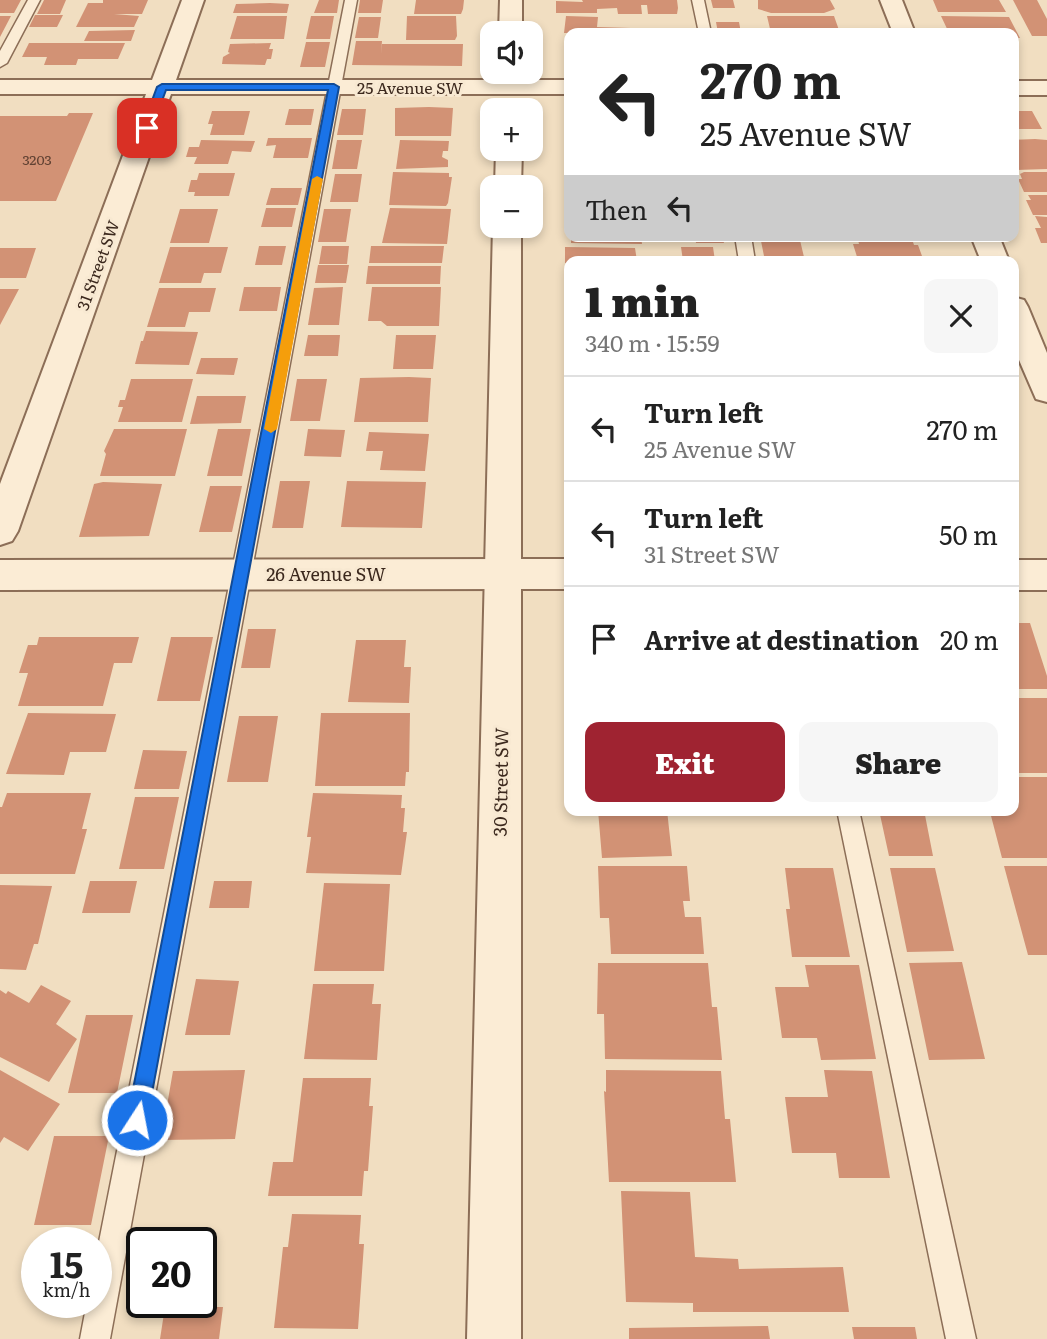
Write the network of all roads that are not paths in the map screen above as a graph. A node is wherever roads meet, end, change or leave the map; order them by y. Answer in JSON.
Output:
{"nodes":[{"id":1,"x":34,"y":0,"type":"edge"},
{"id":2,"x":193,"y":0,"type":"edge"},
{"id":3,"x":351,"y":0,"type":"edge"},
{"id":4,"x":511,"y":0,"type":"edge"},
{"id":5,"x":698,"y":0,"type":"edge"},
{"id":6,"x":891,"y":0,"type":"edge"},
{"id":7,"x":510,"y":21,"type":"edge"},
{"id":8,"x":704,"y":28,"type":"edge"},
{"id":9,"x":902,"y":28,"type":"edge"},
{"id":10,"x":0,"y":63,"type":"edge"},
{"id":11,"x":0,"y":87,"type":"edge"},
{"id":12,"x":162,"y":87,"type":"junction"},
{"id":13,"x":334,"y":87,"type":"junction"},
{"id":14,"x":564,"y":87,"type":"edge"},
{"id":15,"x":1019,"y":88,"type":"edge"},
{"id":16,"x":1047,"y":88,"type":"edge"},
{"id":17,"x":510,"y":90,"type":"edge"},
{"id":18,"x":508,"y":238,"type":"edge"},
{"id":19,"x":1019,"y":322,"type":"edge"},
{"id":20,"x":1047,"y":391,"type":"edge"},
{"id":21,"x":0,"y":531,"type":"edge"},
{"id":22,"x":241,"y":573,"type":"junction"},
{"id":23,"x":502,"y":573,"type":"junction"},
{"id":24,"x":564,"y":574,"type":"edge"},
{"id":25,"x":0,"y":575,"type":"edge"},
{"id":26,"x":1019,"y":575,"type":"edge"},
{"id":27,"x":1047,"y":575,"type":"edge"},
{"id":28,"x":849,"y":816,"type":"edge"},
{"id":29,"x":95,"y":1339,"type":"edge"},
{"id":30,"x":494,"y":1339,"type":"edge"},
{"id":31,"x":961,"y":1339,"type":"edge"}],
"edges":[{"from":1,"to":10,"type":"lane"},
{"from":2,"to":12,"type":"street","name":"31 Street SW"},
{"from":3,"to":13,"type":"lane"},
{"from":4,"to":7,"type":"street"},
{"from":5,"to":8,"type":"lane"},
{"from":6,"to":9,"type":"street"},
{"from":11,"to":12,"type":"street","name":"25 Avenue SW"},
{"from":12,"to":13,"type":"street","name":"25 Avenue SW"},
{"from":12,"to":21,"type":"street","name":"31 Street SW"},
{"from":13,"to":17,"type":"street","name":"25 Avenue SW"},
{"from":13,"to":22,"type":"lane"},
{"from":14,"to":17,"type":"street","name":"25 Avenue SW"},
{"from":15,"to":16,"type":"street"},
{"from":18,"to":23,"type":"street","name":"30 Street SW"},
{"from":19,"to":20,"type":"street"},
{"from":22,"to":23,"type":"street","name":"26 Avenue SW"},
{"from":22,"to":25,"type":"street","name":"26 Avenue SW"},
{"from":22,"to":29,"type":"lane"},
{"from":23,"to":24,"type":"street","name":"26 Avenue SW"},
{"from":23,"to":30,"type":"street","name":"30 Street SW"},
{"from":26,"to":27,"type":"street"},
{"from":28,"to":31,"type":"lane"}]}
